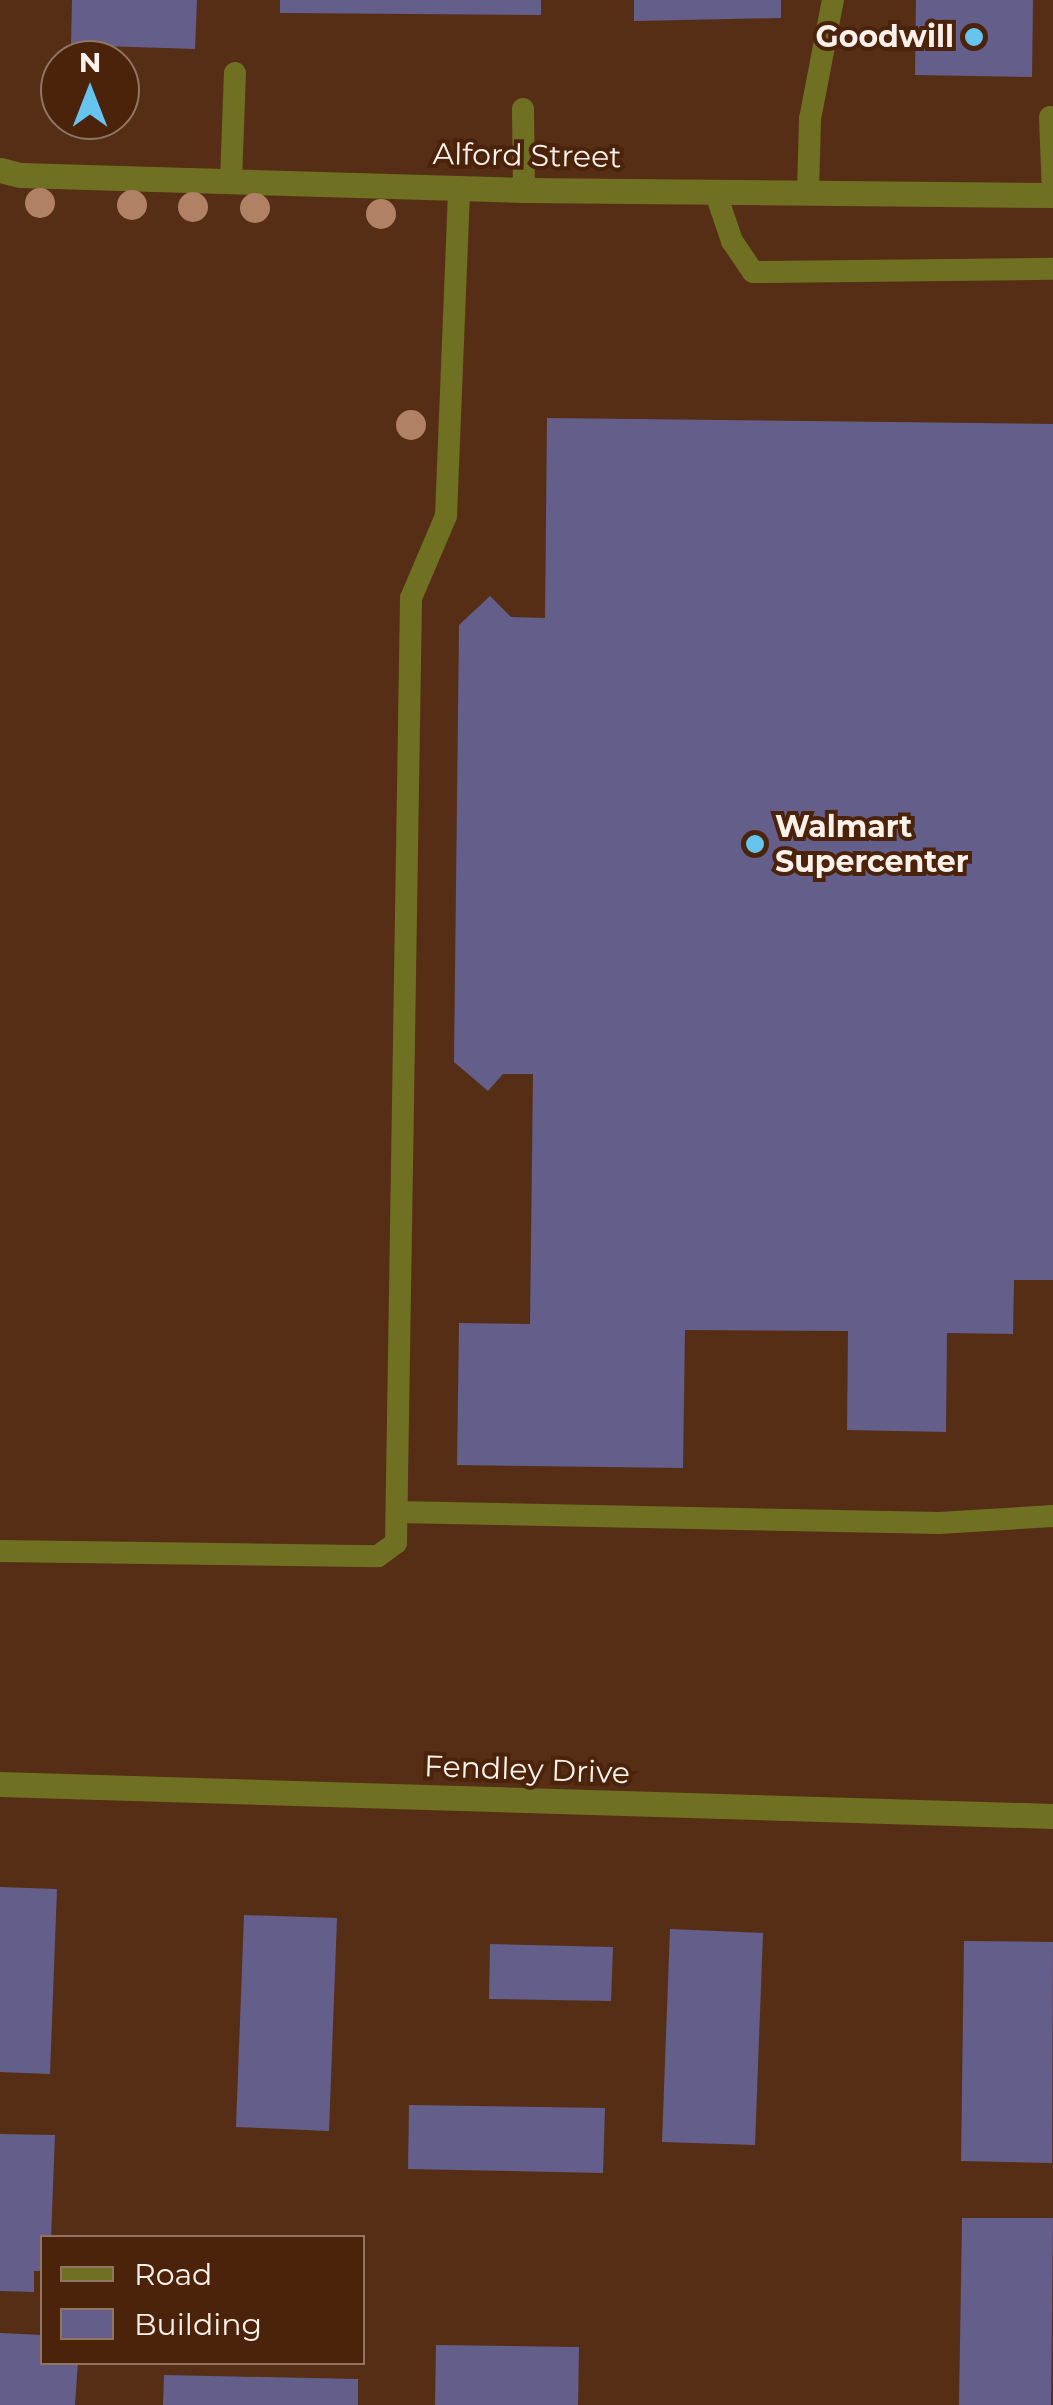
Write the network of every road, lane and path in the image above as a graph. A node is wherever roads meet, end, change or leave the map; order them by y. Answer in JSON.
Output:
{"nodes":[{"id":1,"x":833,"y":0,"type":"edge"},
{"id":2,"x":235,"y":73,"type":"dead end"},
{"id":3,"x":523,"y":110,"type":"dead end"},
{"id":4,"x":1050,"y":117,"type":"dead end"},
{"id":5,"x":0,"y":170,"type":"edge"},
{"id":6,"x":231,"y":181,"type":"junction"},
{"id":7,"x":459,"y":187,"type":"junction"},
{"id":8,"x":524,"y":190,"type":"junction"},
{"id":9,"x":715,"y":191,"type":"junction"},
{"id":10,"x":808,"y":192,"type":"junction"},
{"id":11,"x":1053,"y":195,"type":"edge"},
{"id":12,"x":1053,"y":270,"type":"edge"},
{"id":13,"x":397,"y":1512,"type":"junction"},
{"id":14,"x":1053,"y":1516,"type":"edge"},
{"id":15,"x":0,"y":1550,"type":"edge"},
{"id":16,"x":0,"y":1784,"type":"edge"},
{"id":17,"x":1053,"y":1816,"type":"edge"}],
"edges":[{"from":1,"to":10,"type":"lane"},
{"from":2,"to":6,"type":"lane"},
{"from":3,"to":8,"type":"lane"},
{"from":4,"to":11,"type":"lane"},
{"from":5,"to":6,"type":"street","name":"Alford Street"},
{"from":6,"to":7,"type":"street","name":"Alford Street"},
{"from":7,"to":8,"type":"street","name":"Alford Street"},
{"from":7,"to":13,"type":"lane"},
{"from":8,"to":9,"type":"street","name":"Alford Street"},
{"from":9,"to":10,"type":"street","name":"Alford Street"},
{"from":9,"to":12,"type":"lane"},
{"from":10,"to":11,"type":"street","name":"Alford Street"},
{"from":13,"to":14,"type":"lane"},
{"from":13,"to":15,"type":"lane"},
{"from":16,"to":17,"type":"street","name":"Fendley Drive"}]}
